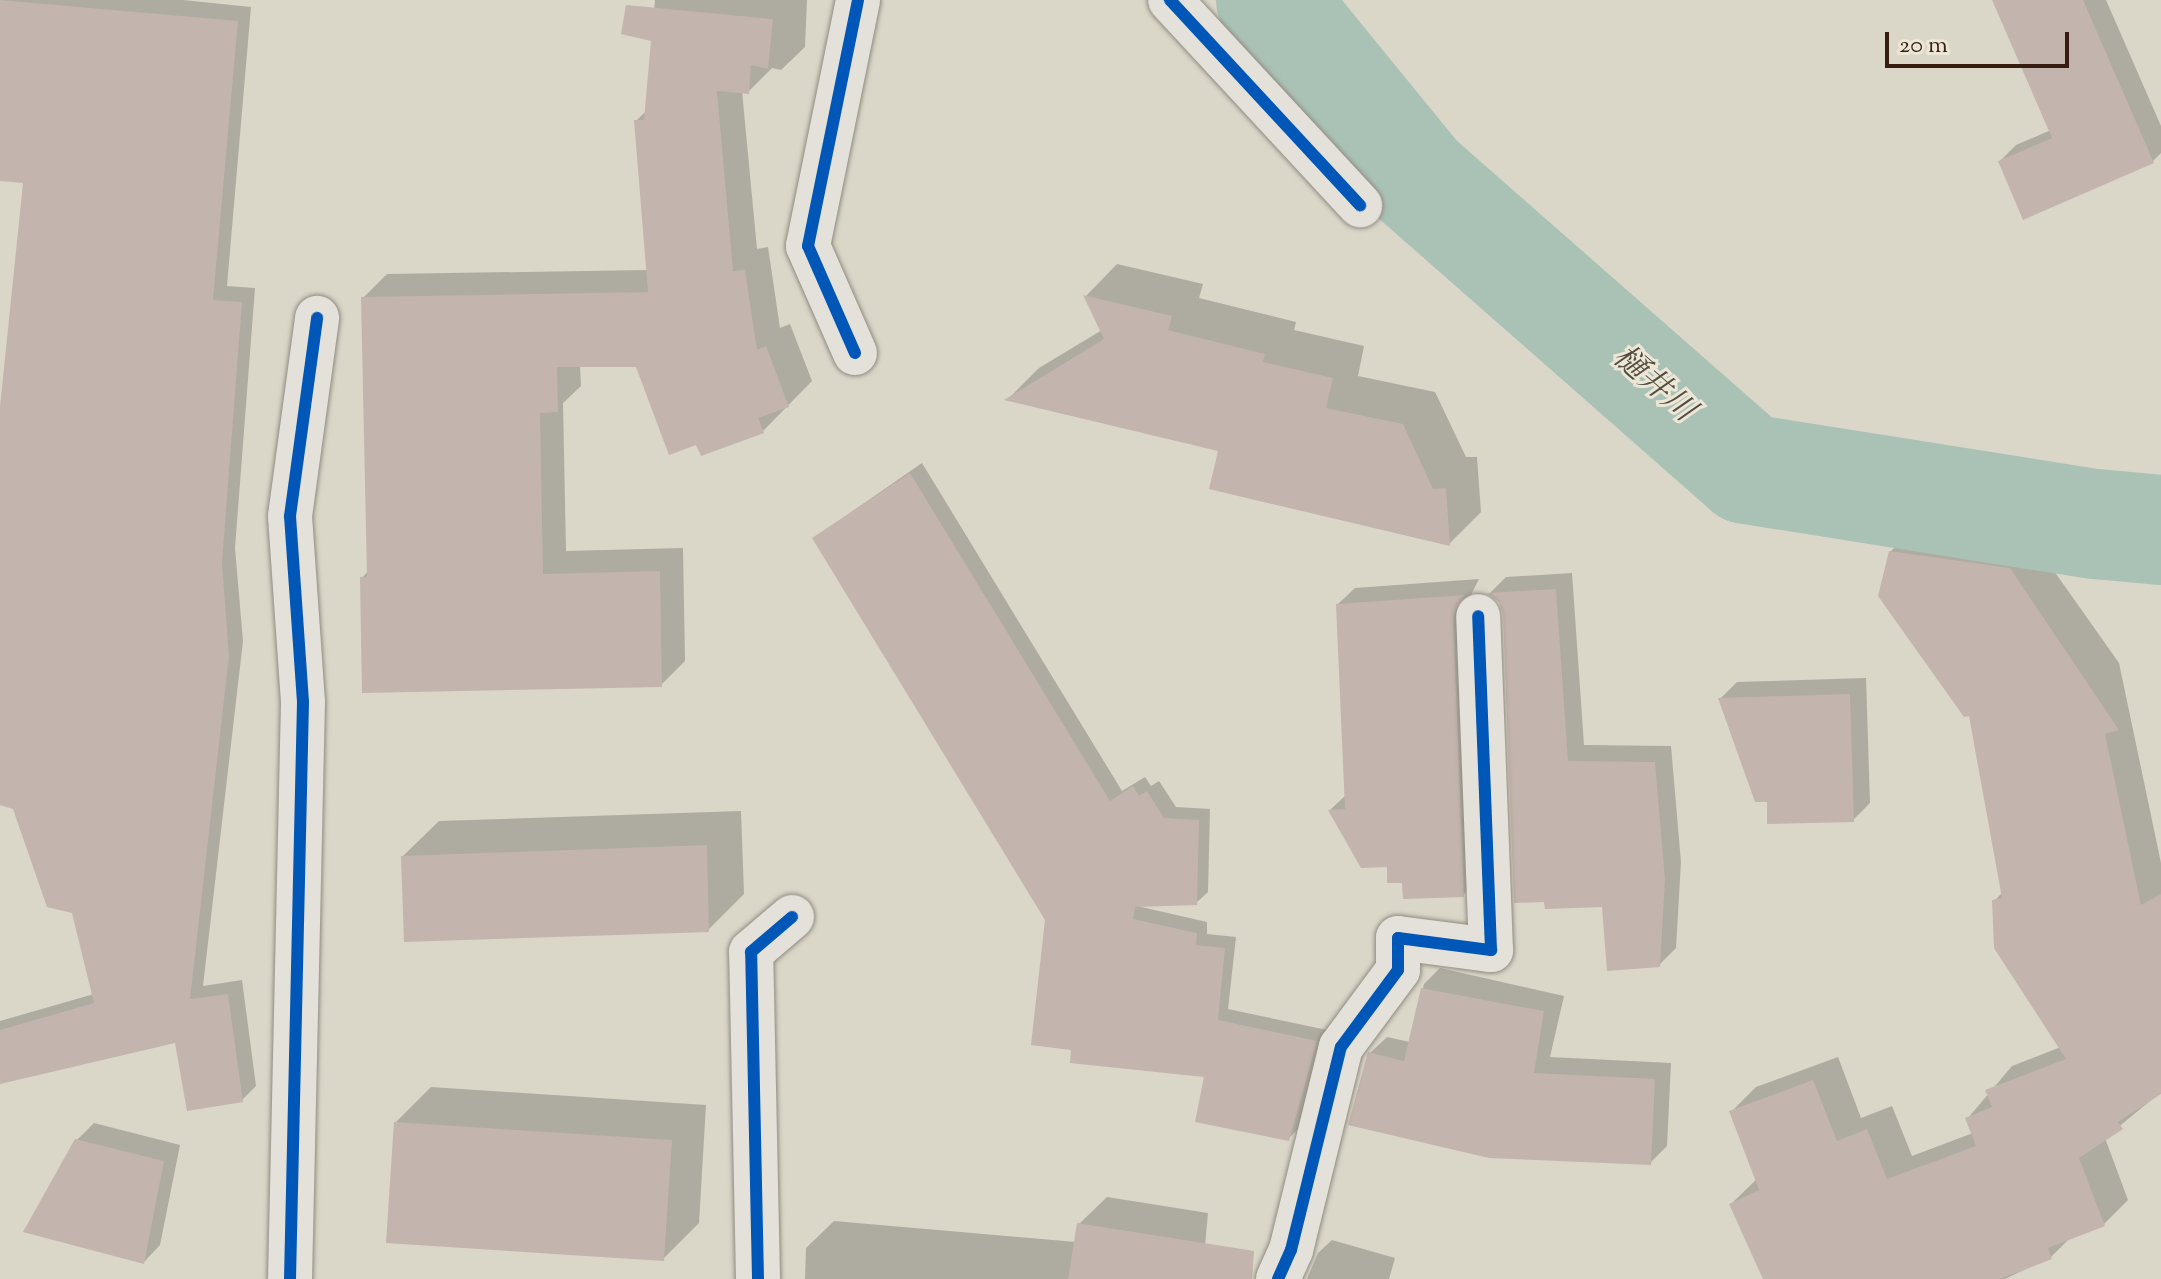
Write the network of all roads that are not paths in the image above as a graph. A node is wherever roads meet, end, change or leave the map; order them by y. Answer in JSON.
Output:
{"nodes":[{"id":1,"x":858,"y":0,"type":"edge"},
{"id":2,"x":1170,"y":0,"type":"edge"},
{"id":3,"x":1360,"y":205,"type":"dead end"},
{"id":4,"x":317,"y":318,"type":"dead end"},
{"id":5,"x":855,"y":353,"type":"dead end"},
{"id":6,"x":1478,"y":616,"type":"dead end"},
{"id":7,"x":792,"y":917,"type":"dead end"},
{"id":8,"x":290,"y":1279,"type":"edge"},
{"id":9,"x":758,"y":1279,"type":"edge"},
{"id":10,"x":1278,"y":1279,"type":"edge"}],
"edges":[{"from":1,"to":5,"type":"street"},
{"from":2,"to":3,"type":"street"},
{"from":4,"to":8,"type":"street"},
{"from":6,"to":10,"type":"street"},
{"from":7,"to":9,"type":"street"}]}
